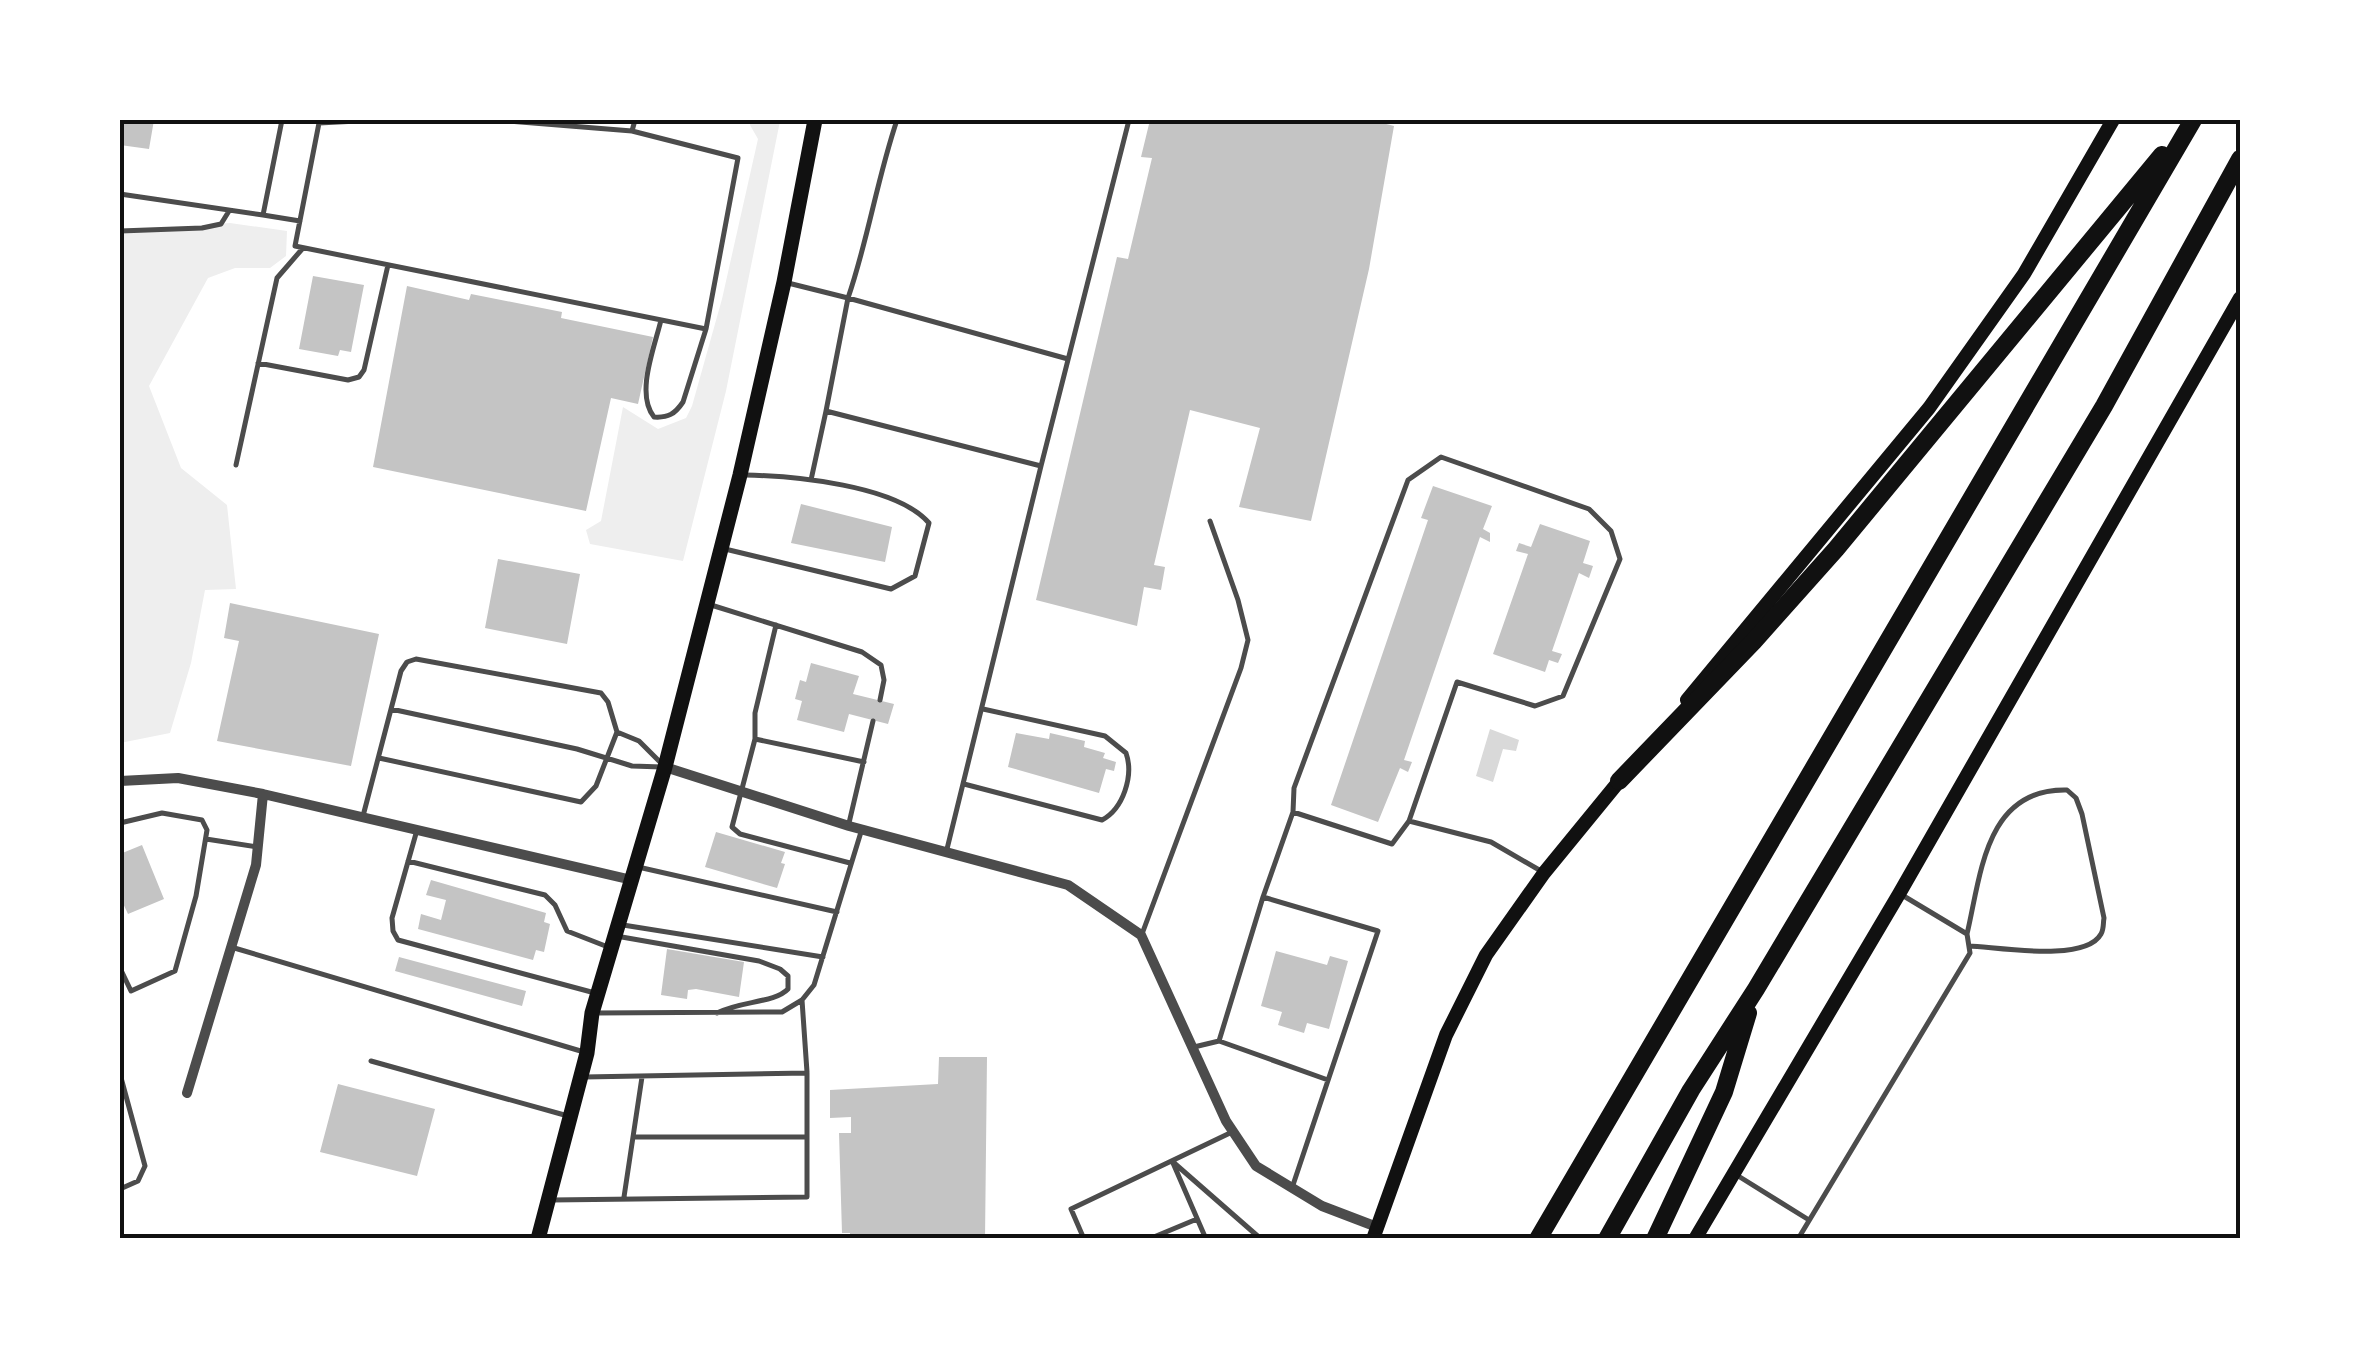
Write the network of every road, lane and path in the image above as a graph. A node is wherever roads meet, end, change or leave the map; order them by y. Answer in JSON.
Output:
{"nodes":[{"id":1,"x":282,"y":120,"type":"edge"},
{"id":2,"x":377,"y":120,"type":"edge"},
{"id":3,"x":496,"y":120,"type":"edge"},
{"id":4,"x":635,"y":120,"type":"edge"},
{"id":5,"x":814,"y":120,"type":"edge"},
{"id":6,"x":896,"y":120,"type":"edge"},
{"id":7,"x":1128,"y":120,"type":"edge"},
{"id":8,"x":2113,"y":120,"type":"edge"},
{"id":9,"x":2192,"y":120,"type":"edge"},
{"id":10,"x":632,"y":131,"type":"junction"},
{"id":11,"x":2240,"y":159,"type":"edge"},
{"id":12,"x":120,"y":194,"type":"edge"},
{"id":13,"x":230,"y":210,"type":"junction"},
{"id":14,"x":263,"y":215,"type":"junction"},
{"id":15,"x":300,"y":221,"type":"junction"},
{"id":16,"x":120,"y":231,"type":"edge"},
{"id":17,"x":304,"y":248,"type":"junction"},
{"id":18,"x":388,"y":265,"type":"junction"},
{"id":19,"x":784,"y":282,"type":"junction"},
{"id":20,"x":848,"y":298,"type":"junction"},
{"id":21,"x":2240,"y":298,"type":"edge"},
{"id":22,"x":661,"y":320,"type":"junction"},
{"id":23,"x":706,"y":329,"type":"junction"},
{"id":24,"x":1068,"y":360,"type":"junction"},
{"id":25,"x":258,"y":363,"type":"junction"},
{"id":26,"x":826,"y":411,"type":"junction"},
{"id":27,"x":236,"y":464,"type":"dead end"},
{"id":28,"x":1041,"y":466,"type":"junction"},
{"id":29,"x":740,"y":475,"type":"junction"},
{"id":30,"x":811,"y":480,"type":"junction"},
{"id":31,"x":1210,"y":521,"type":"dead end"},
{"id":32,"x":722,"y":548,"type":"junction"},
{"id":33,"x":706,"y":604,"type":"junction"},
{"id":34,"x":776,"y":625,"type":"junction"},
{"id":35,"x":880,"y":700,"type":"dead end"},
{"id":36,"x":391,"y":709,"type":"junction"},
{"id":37,"x":983,"y":709,"type":"junction"},
{"id":38,"x":874,"y":722,"type":"dead end"},
{"id":39,"x":617,"y":732,"type":"junction"},
{"id":40,"x":755,"y":739,"type":"junction"},
{"id":41,"x":378,"y":758,"type":"junction"},
{"id":42,"x":607,"y":758,"type":"junction"},
{"id":43,"x":864,"y":762,"type":"junction"},
{"id":44,"x":665,"y":768,"type":"junction"},
{"id":45,"x":120,"y":781,"type":"edge"},
{"id":46,"x":1620,"y":781,"type":"junction"},
{"id":47,"x":964,"y":784,"type":"junction"},
{"id":48,"x":744,"y":790,"type":"junction"},
{"id":49,"x":263,"y":794,"type":"junction"},
{"id":50,"x":1293,"y":812,"type":"junction"},
{"id":51,"x":362,"y":817,"type":"junction"},
{"id":52,"x":1409,"y":822,"type":"junction"},
{"id":53,"x":120,"y":823,"type":"edge"},
{"id":54,"x":849,"y":826,"type":"junction"},
{"id":55,"x":862,"y":828,"type":"junction"},
{"id":56,"x":418,"y":830,"type":"junction"},
{"id":57,"x":206,"y":839,"type":"junction"},
{"id":58,"x":258,"y":847,"type":"junction"},
{"id":59,"x":946,"y":852,"type":"junction"},
{"id":60,"x":408,"y":862,"type":"junction"},
{"id":61,"x":852,"y":863,"type":"junction"},
{"id":62,"x":1544,"y":872,"type":"junction"},
{"id":63,"x":634,"y":873,"type":"junction"},
{"id":64,"x":1899,"y":894,"type":"junction"},
{"id":65,"x":1263,"y":896,"type":"junction"},
{"id":66,"x":836,"y":912,"type":"junction"},
{"id":67,"x":1967,"y":934,"type":"junction"},
{"id":68,"x":1141,"y":935,"type":"junction"},
{"id":69,"x":615,"y":936,"type":"junction"},
{"id":70,"x":1969,"y":946,"type":"junction"},
{"id":71,"x":231,"y":947,"type":"junction"},
{"id":72,"x":823,"y":957,"type":"junction"},
{"id":73,"x":120,"y":968,"type":"edge"},
{"id":74,"x":1756,"y":989,"type":"junction"},
{"id":75,"x":598,"y":994,"type":"junction"},
{"id":76,"x":802,"y":1000,"type":"junction"},
{"id":77,"x":592,"y":1013,"type":"junction"},
{"id":78,"x":714,"y":1014,"type":"junction"},
{"id":79,"x":1219,"y":1041,"type":"junction"},
{"id":80,"x":1194,"y":1047,"type":"junction"},
{"id":81,"x":587,"y":1052,"type":"junction"},
{"id":82,"x":371,"y":1060,"type":"dead end"},
{"id":83,"x":807,"y":1072,"type":"junction"},
{"id":84,"x":120,"y":1074,"type":"edge"},
{"id":85,"x":581,"y":1077,"type":"junction"},
{"id":86,"x":642,"y":1077,"type":"junction"},
{"id":87,"x":1328,"y":1080,"type":"junction"},
{"id":88,"x":187,"y":1093,"type":"dead end"},
{"id":89,"x":570,"y":1117,"type":"junction"},
{"id":90,"x":1233,"y":1132,"type":"junction"},
{"id":91,"x":633,"y":1137,"type":"junction"},
{"id":92,"x":807,"y":1137,"type":"junction"},
{"id":93,"x":1172,"y":1161,"type":"junction"},
{"id":94,"x":1733,"y":1172,"type":"junction"},
{"id":95,"x":1292,"y":1188,"type":"junction"},
{"id":96,"x":120,"y":1190,"type":"edge"},
{"id":97,"x":624,"y":1197,"type":"junction"},
{"id":98,"x":549,"y":1200,"type":"junction"},
{"id":99,"x":1197,"y":1219,"type":"junction"},
{"id":100,"x":1810,"y":1220,"type":"junction"},
{"id":101,"x":1375,"y":1233,"type":"edge"},
{"id":102,"x":538,"y":1239,"type":"edge"},
{"id":103,"x":1084,"y":1239,"type":"edge"},
{"id":104,"x":1149,"y":1239,"type":"edge"},
{"id":105,"x":1206,"y":1239,"type":"edge"},
{"id":106,"x":1261,"y":1239,"type":"edge"},
{"id":107,"x":1538,"y":1239,"type":"edge"},
{"id":108,"x":1606,"y":1239,"type":"edge"},
{"id":109,"x":1655,"y":1239,"type":"edge"},
{"id":110,"x":1695,"y":1239,"type":"edge"},
{"id":111,"x":1798,"y":1239,"type":"edge"}],
"edges":[{"from":1,"to":14,"type":"lane"},
{"from":2,"to":15,"type":"lane"},
{"from":3,"to":10,"type":"lane"},
{"from":4,"to":10,"type":"lane"},
{"from":5,"to":19,"type":"main road"},
{"from":6,"to":20,"type":"lane"},
{"from":7,"to":24,"type":"lane"},
{"from":8,"to":46,"type":"main road"},
{"from":9,"to":46,"type":"highway"},
{"from":9,"to":107,"type":"highway"},
{"from":10,"to":23,"type":"lane"},
{"from":11,"to":74,"type":"highway"},
{"from":12,"to":13,"type":"lane"},
{"from":13,"to":14,"type":"lane"},
{"from":13,"to":16,"type":"lane"},
{"from":14,"to":15,"type":"lane"},
{"from":15,"to":17,"type":"lane"},
{"from":17,"to":18,"type":"lane"},
{"from":17,"to":25,"type":"lane"},
{"from":18,"to":22,"type":"lane"},
{"from":18,"to":25,"type":"lane"},
{"from":19,"to":20,"type":"lane"},
{"from":19,"to":29,"type":"main road"},
{"from":20,"to":24,"type":"lane"},
{"from":20,"to":26,"type":"lane"},
{"from":21,"to":64,"type":"main road"},
{"from":22,"to":23,"type":"lane"},
{"from":22,"to":23,"type":"lane"},
{"from":24,"to":28,"type":"lane"},
{"from":25,"to":27,"type":"lane"},
{"from":26,"to":28,"type":"lane"},
{"from":26,"to":30,"type":"lane"},
{"from":28,"to":37,"type":"lane"},
{"from":29,"to":30,"type":"lane"},
{"from":29,"to":32,"type":"main road"},
{"from":30,"to":32,"type":"lane"},
{"from":31,"to":68,"type":"lane"},
{"from":32,"to":33,"type":"main road"},
{"from":33,"to":34,"type":"lane"},
{"from":33,"to":44,"type":"main road"},
{"from":34,"to":35,"type":"lane"},
{"from":34,"to":40,"type":"lane"},
{"from":36,"to":39,"type":"lane"},
{"from":36,"to":41,"type":"lane"},
{"from":36,"to":42,"type":"lane"},
{"from":37,"to":47,"type":"lane"},
{"from":37,"to":47,"type":"lane"},
{"from":38,"to":43,"type":"lane"},
{"from":39,"to":42,"type":"lane"},
{"from":39,"to":44,"type":"lane"},
{"from":40,"to":43,"type":"lane"},
{"from":40,"to":48,"type":"lane"},
{"from":41,"to":42,"type":"lane"},
{"from":41,"to":51,"type":"lane"},
{"from":42,"to":44,"type":"lane"},
{"from":43,"to":54,"type":"lane"},
{"from":44,"to":48,"type":"street"},
{"from":44,"to":63,"type":"main road"},
{"from":45,"to":49,"type":"street"},
{"from":46,"to":62,"type":"main road"},
{"from":47,"to":59,"type":"lane"},
{"from":48,"to":54,"type":"street"},
{"from":48,"to":61,"type":"lane"},
{"from":49,"to":51,"type":"street"},
{"from":49,"to":58,"type":"street"},
{"from":50,"to":52,"type":"lane"},
{"from":50,"to":52,"type":"lane"},
{"from":50,"to":65,"type":"lane"},
{"from":51,"to":56,"type":"street"},
{"from":52,"to":62,"type":"lane"},
{"from":53,"to":57,"type":"lane"},
{"from":54,"to":55,"type":"street"},
{"from":55,"to":59,"type":"street"},
{"from":55,"to":61,"type":"lane"},
{"from":56,"to":60,"type":"lane"},
{"from":56,"to":63,"type":"street"},
{"from":57,"to":58,"type":"lane"},
{"from":57,"to":73,"type":"lane"},
{"from":58,"to":71,"type":"street"},
{"from":59,"to":68,"type":"street"},
{"from":60,"to":69,"type":"lane"},
{"from":60,"to":75,"type":"lane"},
{"from":61,"to":66,"type":"lane"},
{"from":62,"to":101,"type":"main road"},
{"from":63,"to":66,"type":"lane"},
{"from":63,"to":69,"type":"main road"},
{"from":64,"to":67,"type":"lane"},
{"from":64,"to":94,"type":"main road"},
{"from":65,"to":79,"type":"lane"},
{"from":65,"to":87,"type":"lane"},
{"from":66,"to":72,"type":"lane"},
{"from":67,"to":70,"type":"lane"},
{"from":67,"to":70,"type":"lane"},
{"from":68,"to":80,"type":"street"},
{"from":69,"to":72,"type":"lane"},
{"from":69,"to":75,"type":"main road"},
{"from":69,"to":78,"type":"lane"},
{"from":70,"to":100,"type":"lane"},
{"from":71,"to":81,"type":"lane"},
{"from":71,"to":88,"type":"street"},
{"from":72,"to":76,"type":"lane"},
{"from":74,"to":108,"type":"highway"},
{"from":74,"to":109,"type":"highway"},
{"from":75,"to":77,"type":"main road"},
{"from":76,"to":78,"type":"lane"},
{"from":76,"to":83,"type":"lane"},
{"from":77,"to":78,"type":"lane"},
{"from":77,"to":81,"type":"main road"},
{"from":79,"to":80,"type":"lane"},
{"from":79,"to":87,"type":"lane"},
{"from":80,"to":90,"type":"street"},
{"from":81,"to":85,"type":"main road"},
{"from":82,"to":89,"type":"lane"},
{"from":83,"to":86,"type":"lane"},
{"from":83,"to":92,"type":"lane"},
{"from":84,"to":96,"type":"lane"},
{"from":85,"to":86,"type":"lane"},
{"from":85,"to":89,"type":"main road"},
{"from":86,"to":91,"type":"lane"},
{"from":87,"to":95,"type":"lane"},
{"from":89,"to":98,"type":"main road"},
{"from":90,"to":93,"type":"lane"},
{"from":90,"to":95,"type":"street"},
{"from":91,"to":92,"type":"lane"},
{"from":91,"to":97,"type":"lane"},
{"from":92,"to":97,"type":"lane"},
{"from":93,"to":99,"type":"lane"},
{"from":93,"to":103,"type":"lane"},
{"from":93,"to":106,"type":"lane"},
{"from":94,"to":100,"type":"lane"},
{"from":94,"to":110,"type":"main road"},
{"from":95,"to":101,"type":"street"},
{"from":97,"to":98,"type":"lane"},
{"from":98,"to":102,"type":"main road"},
{"from":99,"to":104,"type":"lane"},
{"from":99,"to":105,"type":"lane"},
{"from":100,"to":111,"type":"lane"}]}
